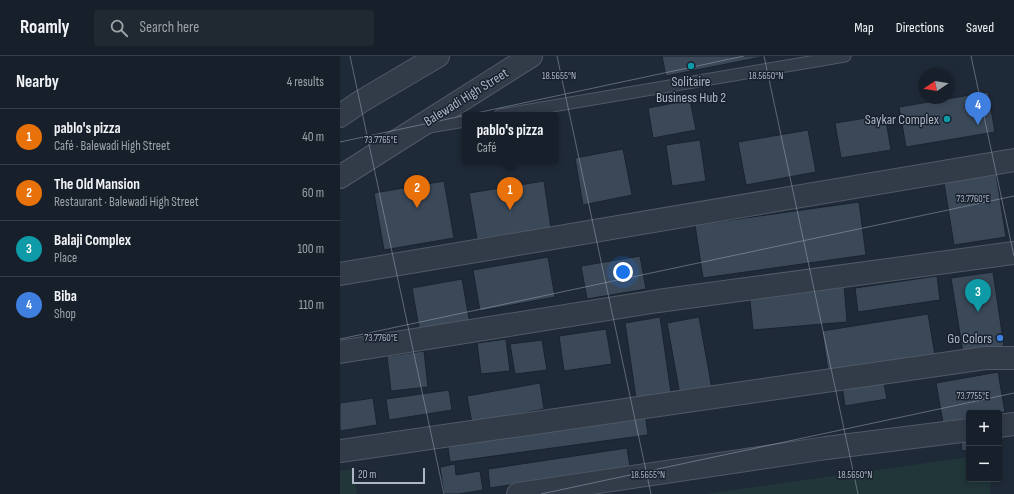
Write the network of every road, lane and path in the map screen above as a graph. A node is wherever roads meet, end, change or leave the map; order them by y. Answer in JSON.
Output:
{"nodes":[{"id":1,"x":438,"y":56,"type":"edge"},
{"id":2,"x":531,"y":56,"type":"edge"},
{"id":3,"x":845,"y":56,"type":"edge"},
{"id":4,"x":518,"y":112,"type":"edge"},
{"id":5,"x":340,"y":116,"type":"edge"},
{"id":6,"x":462,"y":121,"type":"edge"},
{"id":7,"x":415,"y":129,"type":"junction"},
{"id":8,"x":1014,"y":160,"type":"edge"},
{"id":9,"x":340,"y":177,"type":"edge"},
{"id":10,"x":1014,"y":253,"type":"edge"},
{"id":11,"x":340,"y":274,"type":"edge"},
{"id":12,"x":340,"y":352,"type":"edge"},
{"id":13,"x":1014,"y":358,"type":"edge"},
{"id":14,"x":1014,"y":424,"type":"edge"},
{"id":15,"x":1002,"y":426,"type":"edge"},
{"id":16,"x":966,"y":430,"type":"edge"},
{"id":17,"x":340,"y":451,"type":"edge"},
{"id":18,"x":518,"y":494,"type":"edge"}],
"edges":[{"from":1,"to":5,"type":"street"},
{"from":2,"to":7,"type":"street","name":"Balewadi High Street"},
{"from":3,"to":4,"type":"lane"},
{"from":6,"to":7,"type":"lane"},
{"from":7,"to":9,"type":"street","name":"Balewadi High Street"},
{"from":8,"to":11,"type":"street"},
{"from":10,"to":12,"type":"street"},
{"from":13,"to":17,"type":"street"},
{"from":14,"to":15,"type":"street"},
{"from":16,"to":18,"type":"street"}]}
